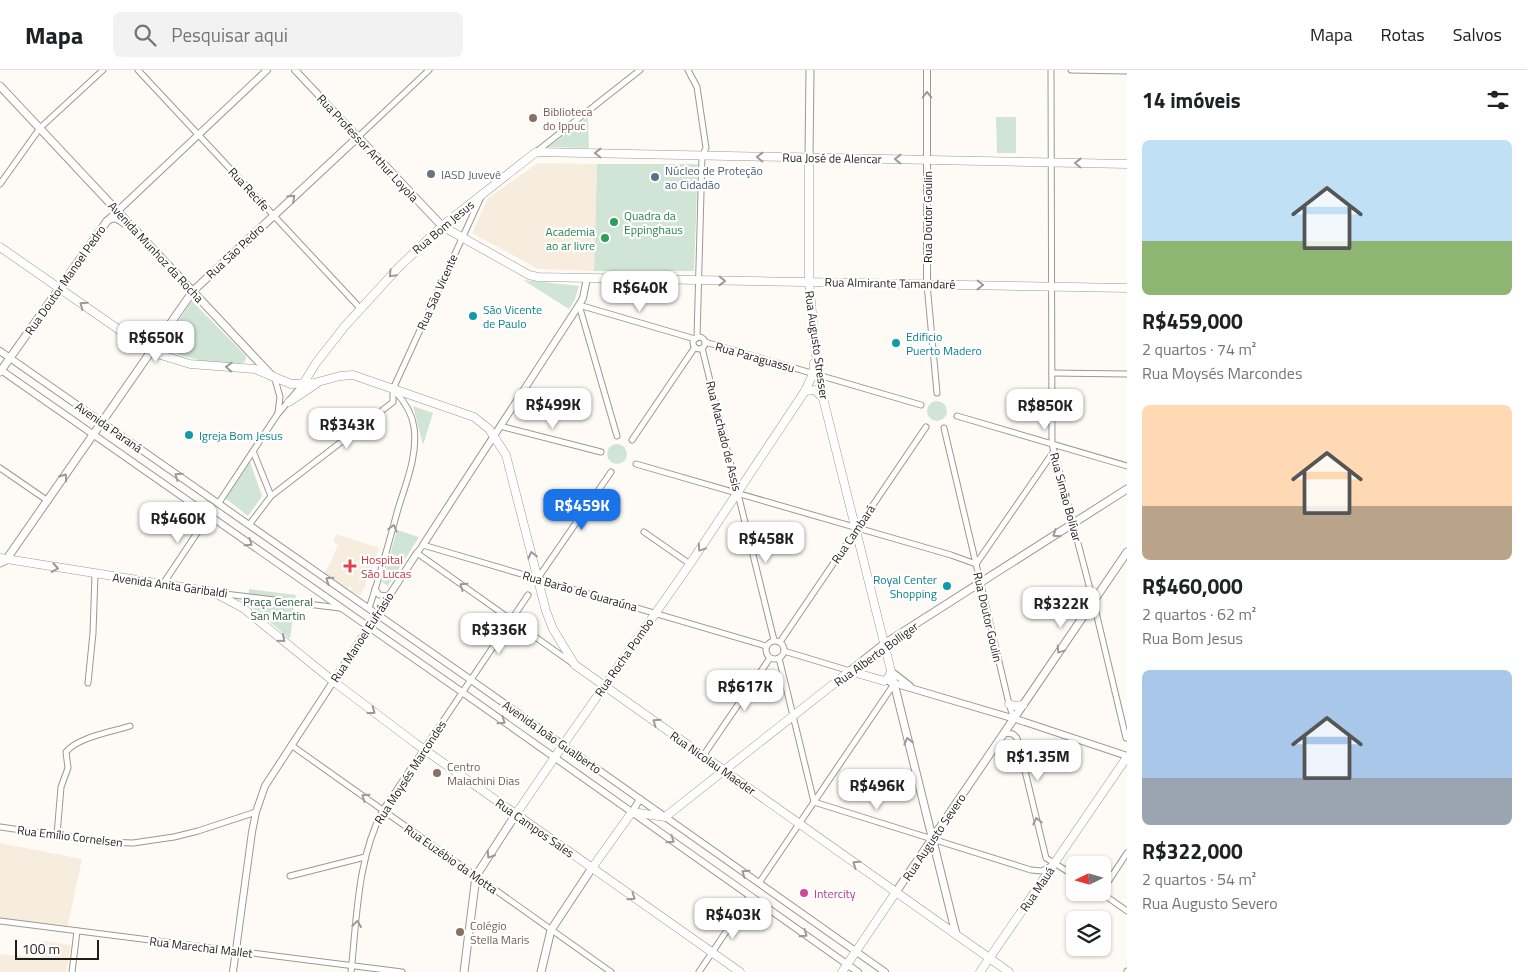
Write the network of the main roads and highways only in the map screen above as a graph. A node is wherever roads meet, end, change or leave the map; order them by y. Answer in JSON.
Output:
{"nodes":[{"id":1,"x":810,"y":70,"type":"edge"},
{"id":2,"x":0,"y":86,"type":"edge"},
{"id":3,"x":358,"y":137,"type":"joint"},
{"id":4,"x":536,"y":152,"type":"joint"},
{"id":5,"x":809,"y":158,"type":"junction"},
{"id":6,"x":1127,"y":164,"type":"edge"},
{"id":7,"x":442,"y":226,"type":"junction"},
{"id":8,"x":143,"y":238,"type":"junction"},
{"id":9,"x":0,"y":247,"type":"edge"},
{"id":10,"x":809,"y":282,"type":"junction"},
{"id":11,"x":1127,"y":288,"type":"edge"},
{"id":12,"x":59,"y":289,"type":"junction"},
{"id":13,"x":193,"y":291,"type":"junction"},
{"id":14,"x":151,"y":352,"type":"junction"},
{"id":15,"x":816,"y":354,"type":"joint"},
{"id":16,"x":0,"y":370,"type":"edge"},
{"id":17,"x":816,"y":375,"type":"junction"},
{"id":18,"x":275,"y":379,"type":"junction"},
{"id":19,"x":322,"y":381,"type":"junction"},
{"id":20,"x":303,"y":384,"type":"junction"},
{"id":21,"x":805,"y":391,"type":"junction"},
{"id":22,"x":823,"y":398,"type":"junction"},
{"id":23,"x":289,"y":402,"type":"road end"},
{"id":24,"x":1127,"y":489,"type":"edge"},
{"id":25,"x":1127,"y":552,"type":"edge"},
{"id":26,"x":2,"y":560,"type":"edge"},
{"id":27,"x":213,"y":592,"type":"joint"},
{"id":28,"x":884,"y":644,"type":"junction"},
{"id":29,"x":862,"y":661,"type":"junction"},
{"id":30,"x":850,"y":671,"type":"junction"},
{"id":31,"x":891,"y":671,"type":"junction"},
{"id":32,"x":860,"y":674,"type":"junction"},
{"id":33,"x":604,"y":685,"type":"junction"},
{"id":34,"x":1009,"y":704,"type":"road end"},
{"id":35,"x":1023,"y":705,"type":"junction"},
{"id":36,"x":1127,"y":757,"type":"edge"},
{"id":37,"x":724,"y":770,"type":"junction"},
{"id":38,"x":516,"y":814,"type":"junction"},
{"id":39,"x":933,"y":839,"type":"junction"},
{"id":40,"x":592,"y":868,"type":"junction"},
{"id":41,"x":896,"y":892,"type":"junction"},
{"id":42,"x":956,"y":934,"type":"junction"},
{"id":43,"x":990,"y":958,"type":"junction"},
{"id":44,"x":464,"y":972,"type":"edge"},
{"id":45,"x":541,"y":972,"type":"edge"},
{"id":46,"x":740,"y":972,"type":"edge"},
{"id":47,"x":842,"y":972,"type":"edge"},
{"id":48,"x":980,"y":972,"type":"edge"},
{"id":49,"x":1009,"y":972,"type":"edge"}],
"edges":[{"from":1,"to":5,"type":"main road","name":"Rua Augusto Stresser"},
{"from":2,"to":8,"type":"main road","name":"Avenida Munhoz da Rocha"},
{"from":3,"to":7,"type":"main road","name":"Rua Professor Arthur Loyola"},
{"from":13,"to":3,"type":"main road","name":"Rua São Pedro","one_way":true},
{"from":5,"to":4,"type":"main road","name":"Rua José de Alencar","one_way":true},
{"from":4,"to":7,"type":"main road","name":"Rua Bom Jesus"},
{"from":6,"to":5,"type":"main road","name":"Rua José de Alencar","one_way":true},
{"from":5,"to":10,"type":"main road","name":"Rua Augusto Stresser"},
{"from":7,"to":10,"type":"main road","name":"Rua Almirante Tamandaré","one_way":true},
{"from":7,"to":20,"type":"main road","name":"Rua Bom Jesus","one_way":true},
{"from":8,"to":12,"type":"main road","name":"Rua Doutor Manoel Pedro"},
{"from":8,"to":13,"type":"main road","name":"Avenida Munhoz da Rocha"},
{"from":9,"to":12,"type":"main road"},
{"from":10,"to":11,"type":"main road","name":"Rua Almirante Tamandaré","one_way":true},
{"from":10,"to":15,"type":"main road","name":"Rua Augusto Stresser"},
{"from":14,"to":12,"type":"main road","one_way":true},
{"from":12,"to":16,"type":"main road","name":"Rua Doutor Manoel Pedro"},
{"from":13,"to":14,"type":"main road","name":"Rua São Pedro"},
{"from":13,"to":18,"type":"main road","name":"Avenida Munhoz da Rocha"},
{"from":18,"to":14,"type":"main road","one_way":true},
{"from":26,"to":14,"type":"main road","name":"Rua São Pedro","one_way":true},
{"from":15,"to":17,"type":"main road","name":"Rua Rocha Pombo"},
{"from":17,"to":21,"type":"main road","name":"Rua Rocha Pombo"},
{"from":17,"to":22,"type":"main road","name":"Rua Augusto Stresser"},
{"from":18,"to":20,"type":"main road"},
{"from":19,"to":20,"type":"main road"},
{"from":19,"to":23,"type":"main road"},
{"from":33,"to":19,"type":"main road","name":"Rua Nicolau Maeder","one_way":true},
{"from":21,"to":22,"type":"main road"},
{"from":21,"to":33,"type":"main road","name":"Rua Rocha Pombo","one_way":true},
{"from":22,"to":28,"type":"main road","name":"Rua Augusto Stresser"},
{"from":24,"to":28,"type":"main road","name":"Rua Alberto Bolliger","one_way":true},
{"from":25,"to":35,"type":"main road","name":"Rua Augusto Severo","one_way":true},
{"from":26,"to":27,"type":"main road","name":"Avenida Anita Garibaldi","one_way":true},
{"from":27,"to":38,"type":"main road","name":"Rua Campos Sales","one_way":true},
{"from":28,"to":29,"type":"main road","name":"Rua Alberto Bolliger"},
{"from":28,"to":31,"type":"main road","name":"Rua Augusto Stresser"},
{"from":29,"to":30,"type":"main road","name":"Rua Alberto Bolliger"},
{"from":29,"to":32,"type":"main road"},
{"from":30,"to":32,"type":"main road"},
{"from":30,"to":37,"type":"main road","name":"Rua Alberto Bolliger"},
{"from":31,"to":32,"type":"main road"},
{"from":39,"to":31,"type":"main road","name":"Rua Augusto Stresser","one_way":true},
{"from":37,"to":33,"type":"main road","name":"Rua Nicolau Maeder","one_way":true},
{"from":33,"to":38,"type":"main road","name":"Rua Rocha Pombo"},
{"from":34,"to":35,"type":"main road"},
{"from":35,"to":39,"type":"main road","name":"Rua Augusto Severo"},
{"from":36,"to":43,"type":"main road","name":"Rua Mauá"},
{"from":37,"to":40,"type":"main road","name":"Rua Alberto Bolliger"},
{"from":41,"to":37,"type":"main road","name":"Rua Nicolau Maeder","one_way":true},
{"from":38,"to":40,"type":"main road","name":"Rua Campos Sales"},
{"from":38,"to":44,"type":"main road","name":"Rua Rocha Pombo","one_way":true},
{"from":39,"to":41,"type":"main road","name":"Rua Augusto Severo"},
{"from":39,"to":42,"type":"main road","name":"Rua Augusto Stresser"},
{"from":40,"to":45,"type":"main road"},
{"from":40,"to":46,"type":"main road","name":"Rua Campos Sales","one_way":true},
{"from":41,"to":42,"type":"main road","name":"Rua Nicolau Maeder"},
{"from":41,"to":47,"type":"main road","name":"Rua Augusto Severo"},
{"from":42,"to":43,"type":"main road","name":"Rua Nicolau Maeder"},
{"from":43,"to":48,"type":"main road","name":"Rua Mauá"},
{"from":43,"to":49,"type":"main road","name":"Rua Nicolau Maeder"}]}
